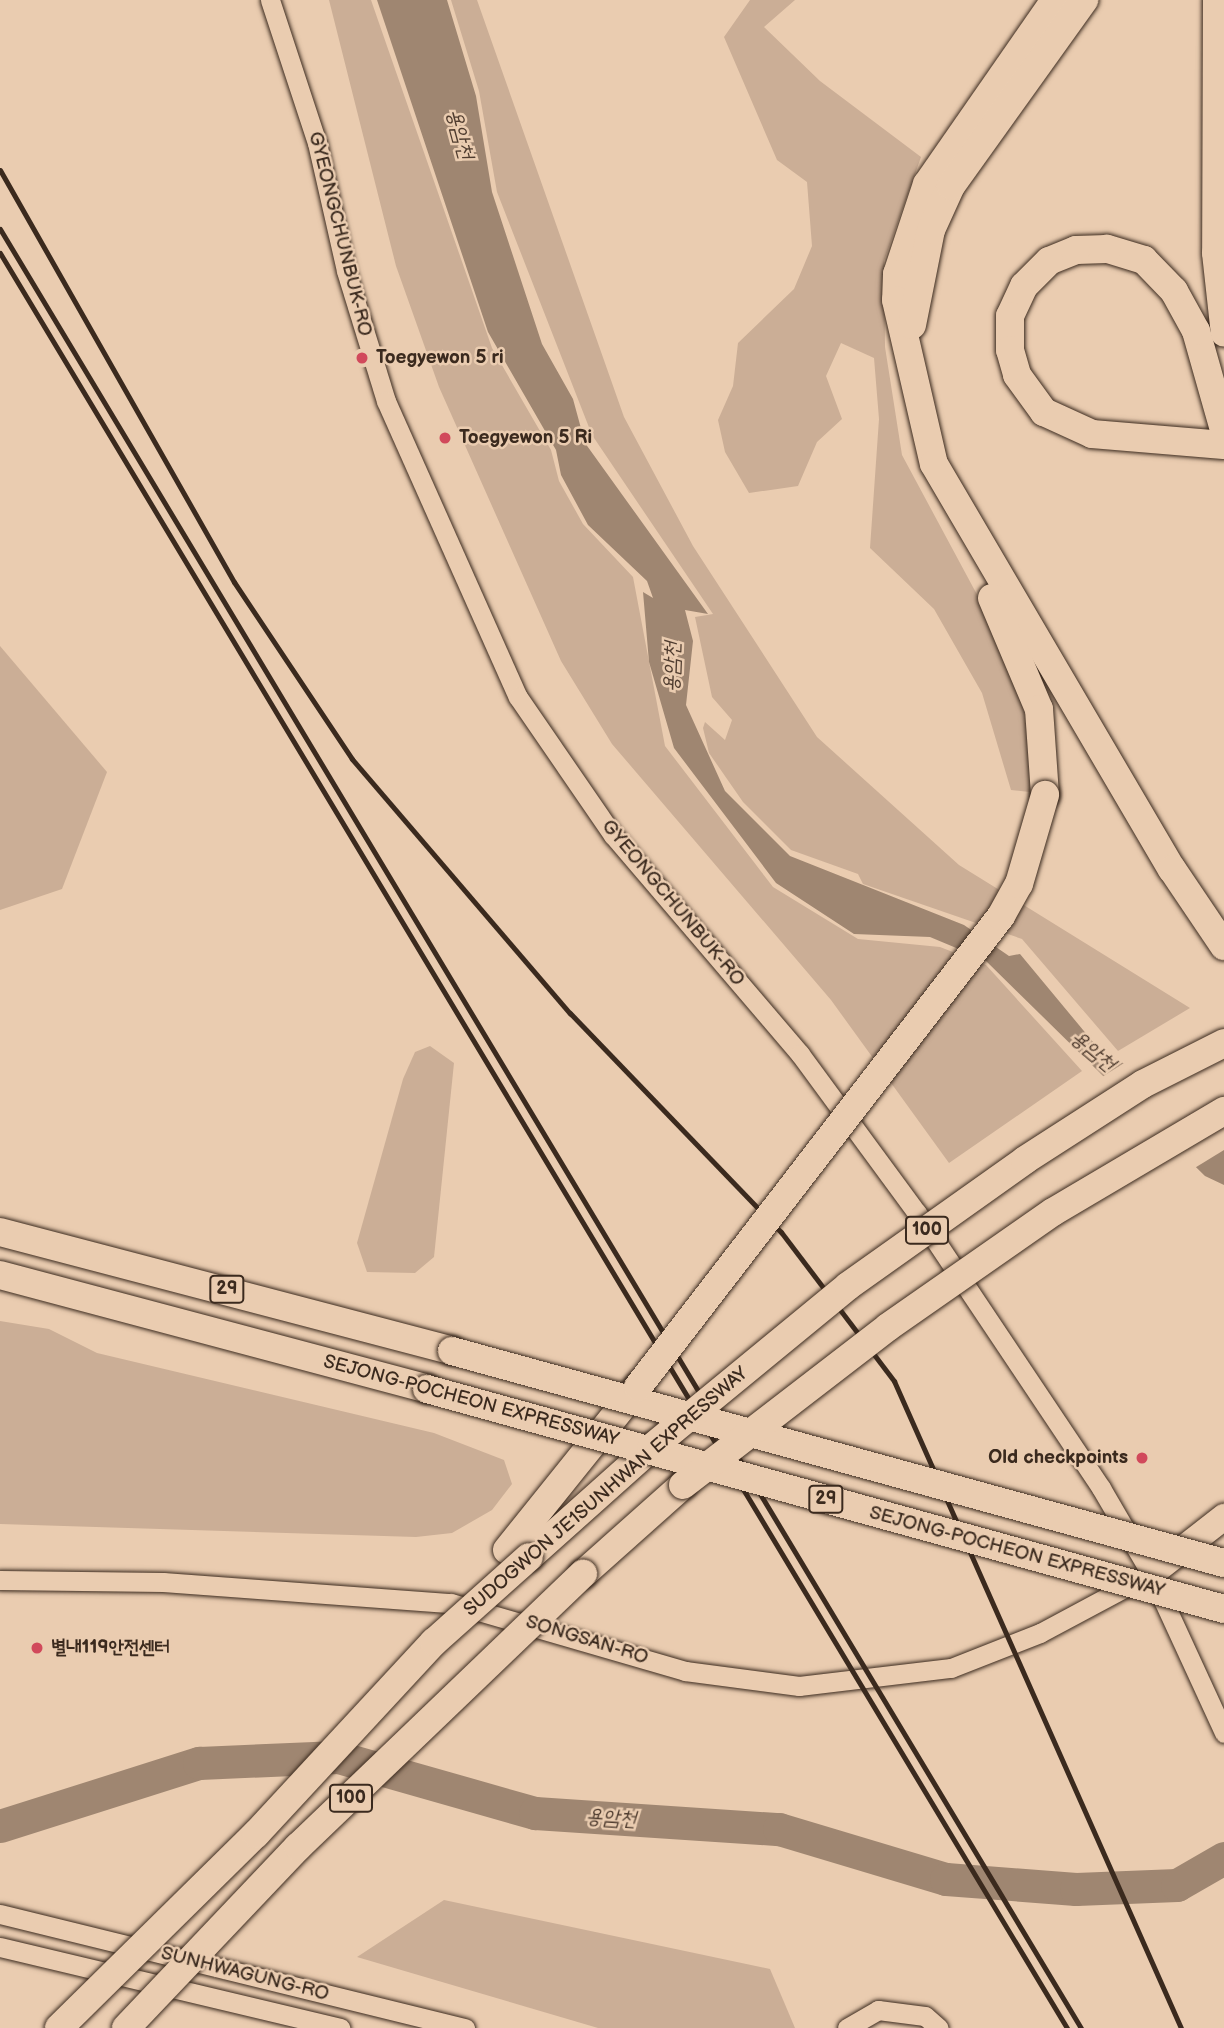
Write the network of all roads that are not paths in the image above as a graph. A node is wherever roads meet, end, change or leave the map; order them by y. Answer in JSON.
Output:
{"nodes":[{"id":1,"x":270,"y":0,"type":"edge"},
{"id":2,"x":1055,"y":0,"type":"edge"},
{"id":3,"x":1084,"y":0,"type":"edge"},
{"id":4,"x":1216,"y":0,"type":"edge"},
{"id":5,"x":1224,"y":334,"type":"edge"},
{"id":6,"x":913,"y":388,"type":"junction"},
{"id":7,"x":1224,"y":430,"type":"edge"},
{"id":8,"x":1212,"y":444,"type":"edge"},
{"id":9,"x":934,"y":464,"type":"junction"},
{"id":10,"x":1224,"y":946,"type":"edge"},
{"id":11,"x":1224,"y":1043,"type":"edge"},
{"id":12,"x":1224,"y":1111,"type":"edge"},
{"id":13,"x":0,"y":1232,"type":"edge"},
{"id":14,"x":0,"y":1275,"type":"edge"},
{"id":15,"x":1224,"y":1517,"type":"edge"},
{"id":16,"x":1224,"y":1549,"type":"edge"},
{"id":17,"x":518,"y":1554,"type":"junction"},
{"id":18,"x":1224,"y":1563,"type":"edge"},
{"id":19,"x":1151,"y":1574,"type":"junction"},
{"id":20,"x":0,"y":1580,"type":"edge"},
{"id":21,"x":1224,"y":1609,"type":"edge"},
{"id":22,"x":1224,"y":1733,"type":"edge"},
{"id":23,"x":0,"y":1914,"type":"edge"},
{"id":24,"x":0,"y":1947,"type":"edge"},
{"id":25,"x":60,"y":2028,"type":"edge"},
{"id":26,"x":126,"y":2028,"type":"edge"},
{"id":27,"x":340,"y":2028,"type":"edge"},
{"id":28,"x":464,"y":2028,"type":"edge"},
{"id":29,"x":847,"y":2028,"type":"edge"},
{"id":30,"x":939,"y":2028,"type":"edge"}],
"edges":[{"from":1,"to":19,"type":"street","name":"GYEONGCHUNBUK-RO"},
{"from":2,"to":6,"type":"highway"},
{"from":3,"to":6,"type":"highway"},
{"from":4,"to":5,"type":"highway"},
{"from":6,"to":9,"type":"highway"},
{"from":7,"to":8,"type":"highway"},
{"from":9,"to":10,"type":"highway"},
{"from":9,"to":17,"type":"highway","bridge":true},
{"from":11,"to":17,"type":"highway","name":"SUDOGWON JE1SUNHWAN EXPRESSWAY","number":"100","bridge":true},
{"from":12,"to":26,"type":"highway","number":"100","bridge":true},
{"from":13,"to":18,"type":"highway","number":"29","bridge":true},
{"from":14,"to":21,"type":"highway","name":"SEJONG-POCHEON EXPRESSWAY","number":"29","bridge":true},
{"from":15,"to":19,"type":"highway"},
{"from":16,"to":19,"type":"highway"},
{"from":17,"to":25,"type":"highway","name":"SUDOGWON JE1SUNHWAN EXPRESSWAY","number":"100","bridge":true},
{"from":19,"to":20,"type":"street","name":"SONGSAN-RO"},
{"from":19,"to":22,"type":"street","name":"GYEONGCHUNBUK-RO"},
{"from":23,"to":28,"type":"street","name":"SUNHWAGUNG-RO"},
{"from":24,"to":27,"type":"street","name":"SUNHWAGUNG-RO"},
{"from":29,"to":30,"type":"street"}]}
